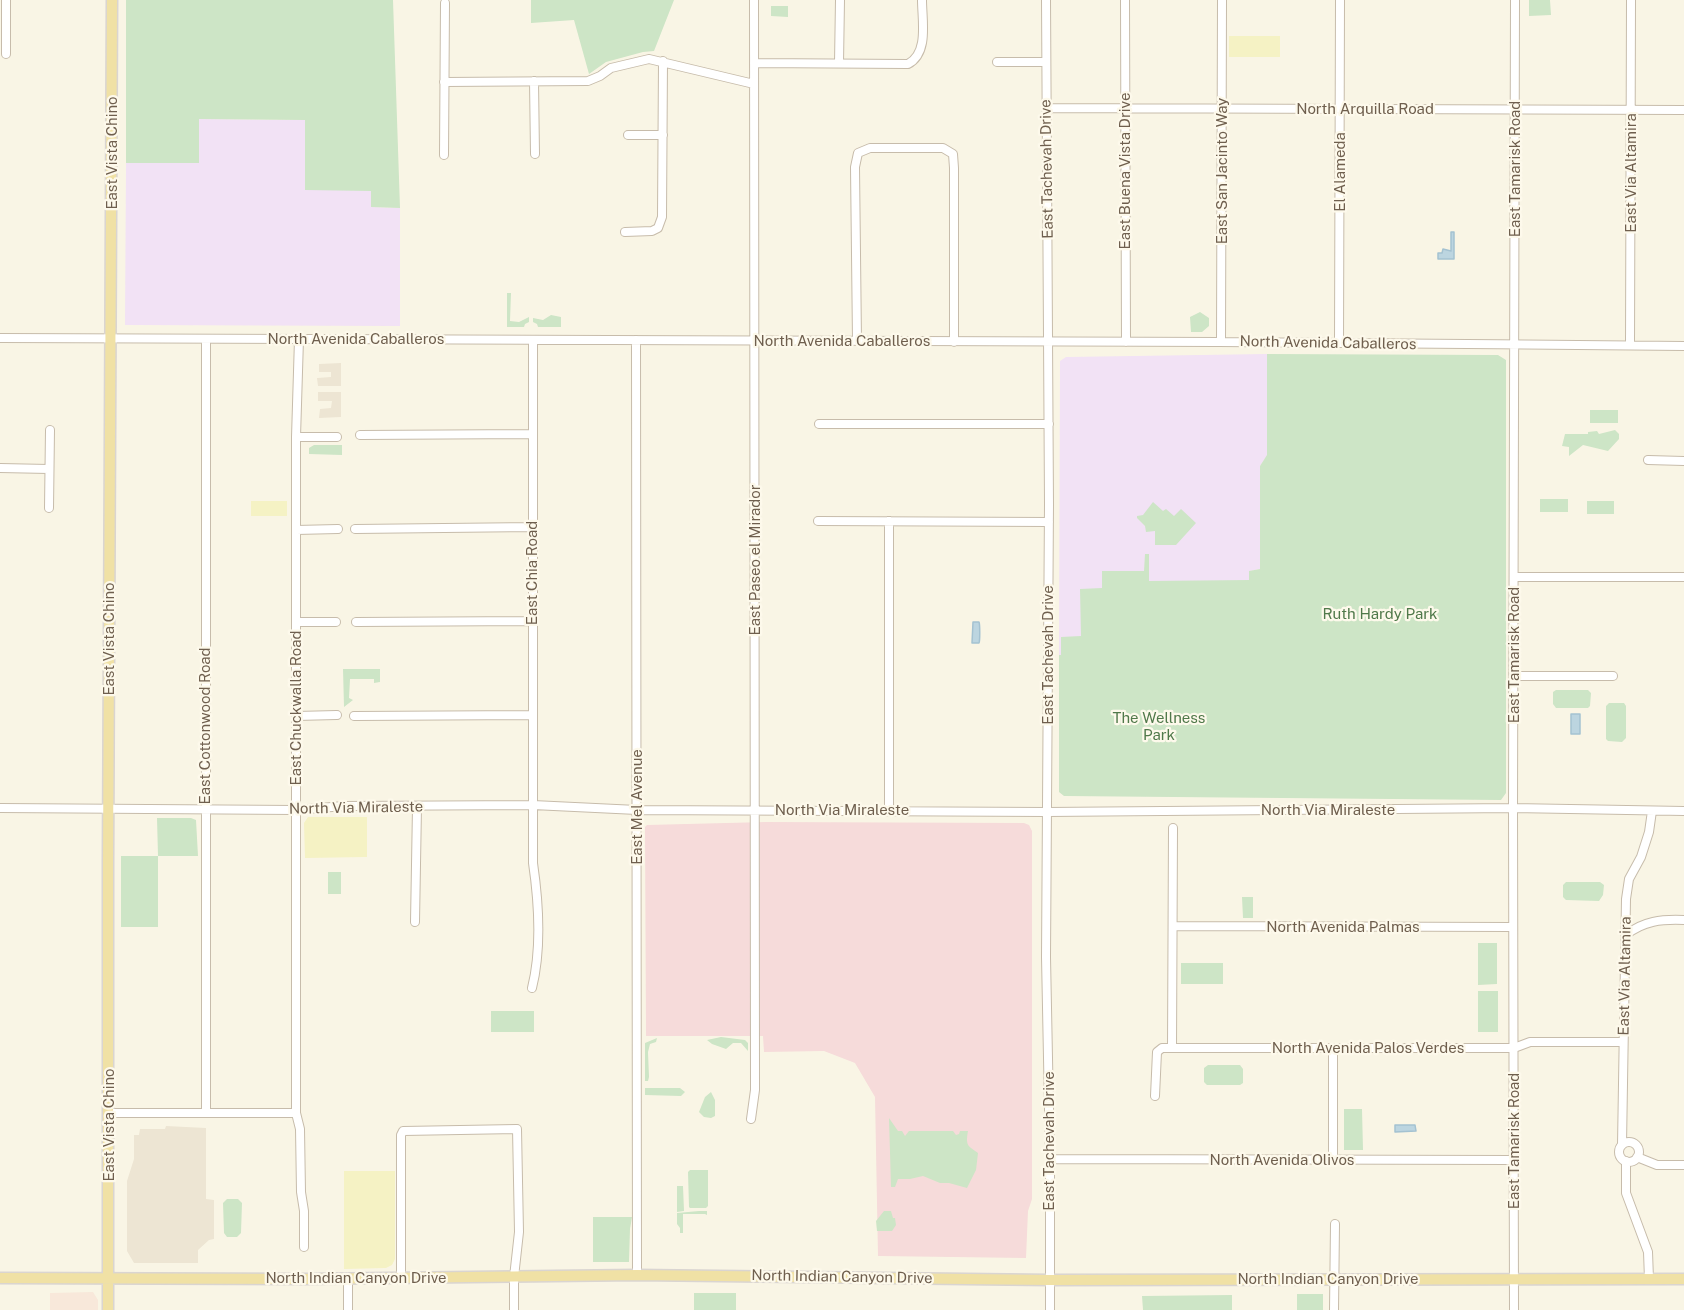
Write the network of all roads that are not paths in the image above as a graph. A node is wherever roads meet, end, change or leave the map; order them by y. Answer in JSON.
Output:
{"nodes":[{"id":1,"x":6,"y":0,"type":"edge"},
{"id":2,"x":112,"y":0,"type":"edge"},
{"id":3,"x":754,"y":0,"type":"edge"},
{"id":4,"x":840,"y":0,"type":"edge"},
{"id":5,"x":922,"y":0,"type":"edge"},
{"id":6,"x":1046,"y":0,"type":"edge"},
{"id":7,"x":1125,"y":0,"type":"edge"},
{"id":8,"x":1222,"y":0,"type":"edge"},
{"id":9,"x":1340,"y":0,"type":"edge"},
{"id":10,"x":1515,"y":0,"type":"edge"},
{"id":11,"x":1631,"y":0,"type":"edge"},
{"id":12,"x":445,"y":3,"type":"dead end"},
{"id":13,"x":6,"y":54,"type":"dead end"},
{"id":14,"x":663,"y":61,"type":"junction"},
{"id":15,"x":997,"y":62,"type":"dead end"},
{"id":16,"x":1046,"y":62,"type":"junction"},
{"id":17,"x":754,"y":63,"type":"junction"},
{"id":18,"x":839,"y":63,"type":"junction"},
{"id":19,"x":534,"y":81,"type":"junction"},
{"id":20,"x":444,"y":82,"type":"junction"},
{"id":21,"x":754,"y":84,"type":"junction"},
{"id":22,"x":1046,"y":108,"type":"junction"},
{"id":23,"x":1124,"y":108,"type":"junction"},
{"id":24,"x":1222,"y":109,"type":"junction"},
{"id":25,"x":1340,"y":109,"type":"junction"},
{"id":26,"x":1515,"y":110,"type":"junction"},
{"id":27,"x":1631,"y":110,"type":"junction"},
{"id":28,"x":1684,"y":110,"type":"edge"},
{"id":29,"x":628,"y":135,"type":"dead end"},
{"id":30,"x":663,"y":135,"type":"junction"},
{"id":31,"x":535,"y":154,"type":"dead end"},
{"id":32,"x":444,"y":155,"type":"dead end"},
{"id":33,"x":625,"y":232,"type":"dead end"},
{"id":34,"x":0,"y":338,"type":"edge"},
{"id":35,"x":110,"y":339,"type":"junction"},
{"id":36,"x":206,"y":339,"type":"junction"},
{"id":37,"x":299,"y":339,"type":"junction"},
{"id":38,"x":533,"y":340,"type":"junction"},
{"id":39,"x":636,"y":340,"type":"junction"},
{"id":40,"x":755,"y":340,"type":"junction"},
{"id":41,"x":857,"y":341,"type":"junction"},
{"id":42,"x":954,"y":342,"type":"junction"},
{"id":43,"x":1126,"y":342,"type":"junction"},
{"id":44,"x":1221,"y":342,"type":"junction"},
{"id":45,"x":1049,"y":343,"type":"junction"},
{"id":46,"x":1339,"y":343,"type":"junction"},
{"id":47,"x":1514,"y":345,"type":"junction"},
{"id":48,"x":1630,"y":345,"type":"junction"},
{"id":49,"x":1684,"y":346,"type":"edge"},
{"id":50,"x":819,"y":424,"type":"dead end"},
{"id":51,"x":1049,"y":424,"type":"junction"},
{"id":52,"x":50,"y":430,"type":"dead end"},
{"id":53,"x":532,"y":434,"type":"junction"},
{"id":54,"x":360,"y":435,"type":"dead end"},
{"id":55,"x":296,"y":437,"type":"junction"},
{"id":56,"x":337,"y":437,"type":"dead end"},
{"id":57,"x":1648,"y":460,"type":"dead end"},
{"id":58,"x":1684,"y":460,"type":"edge"},
{"id":59,"x":0,"y":468,"type":"edge"},
{"id":60,"x":49,"y":469,"type":"junction"},
{"id":61,"x":49,"y":508,"type":"dead end"},
{"id":62,"x":818,"y":520,"type":"dead end"},
{"id":63,"x":888,"y":521,"type":"junction"},
{"id":64,"x":1050,"y":522,"type":"junction"},
{"id":65,"x":533,"y":527,"type":"junction"},
{"id":66,"x":338,"y":529,"type":"dead end"},
{"id":67,"x":355,"y":529,"type":"dead end"},
{"id":68,"x":296,"y":530,"type":"junction"},
{"id":69,"x":1514,"y":577,"type":"junction"},
{"id":70,"x":1684,"y":577,"type":"edge"},
{"id":71,"x":532,"y":621,"type":"junction"},
{"id":72,"x":296,"y":622,"type":"junction"},
{"id":73,"x":336,"y":622,"type":"dead end"},
{"id":74,"x":356,"y":622,"type":"dead end"},
{"id":75,"x":1514,"y":676,"type":"junction"},
{"id":76,"x":1613,"y":676,"type":"dead end"},
{"id":77,"x":338,"y":715,"type":"dead end"},
{"id":78,"x":532,"y":715,"type":"junction"},
{"id":79,"x":296,"y":716,"type":"junction"},
{"id":80,"x":354,"y":716,"type":"dead end"},
{"id":81,"x":533,"y":806,"type":"junction"},
{"id":82,"x":417,"y":807,"type":"junction"},
{"id":83,"x":0,"y":808,"type":"edge"},
{"id":84,"x":108,"y":808,"type":"junction"},
{"id":85,"x":1513,"y":808,"type":"junction"},
{"id":86,"x":754,"y":809,"type":"junction"},
{"id":87,"x":204,"y":810,"type":"junction"},
{"id":88,"x":296,"y":810,"type":"junction"},
{"id":89,"x":637,"y":810,"type":"junction"},
{"id":90,"x":889,"y":810,"type":"junction"},
{"id":91,"x":1652,"y":811,"type":"junction"},
{"id":92,"x":1684,"y":811,"type":"edge"},
{"id":93,"x":1047,"y":812,"type":"junction"},
{"id":94,"x":1173,"y":828,"type":"dead end"},
{"id":95,"x":1684,"y":920,"type":"edge"},
{"id":96,"x":415,"y":922,"type":"dead end"},
{"id":97,"x":1173,"y":926,"type":"junction"},
{"id":98,"x":1513,"y":927,"type":"junction"},
{"id":99,"x":1626,"y":935,"type":"junction"},
{"id":100,"x":532,"y":988,"type":"dead end"},
{"id":101,"x":1623,"y":1042,"type":"junction"},
{"id":102,"x":1172,"y":1048,"type":"junction"},
{"id":103,"x":1333,"y":1048,"type":"junction"},
{"id":104,"x":1514,"y":1048,"type":"junction"},
{"id":105,"x":1155,"y":1096,"type":"dead end"},
{"id":106,"x":108,"y":1113,"type":"junction"},
{"id":107,"x":206,"y":1113,"type":"junction"},
{"id":108,"x":296,"y":1113,"type":"junction"},
{"id":109,"x":751,"y":1119,"type":"dead end"},
{"id":110,"x":1622,"y":1145,"type":"junction"},
{"id":111,"x":1638,"y":1157,"type":"junction"},
{"id":112,"x":1050,"y":1159,"type":"junction"},
{"id":113,"x":1333,"y":1160,"type":"junction"},
{"id":114,"x":1513,"y":1160,"type":"junction"},
{"id":115,"x":1626,"y":1161,"type":"junction"},
{"id":116,"x":1684,"y":1166,"type":"edge"},
{"id":117,"x":1335,"y":1224,"type":"dead end"},
{"id":118,"x":304,"y":1247,"type":"dead end"},
{"id":119,"x":637,"y":1275,"type":"junction"},
{"id":120,"x":401,"y":1277,"type":"junction"},
{"id":121,"x":514,"y":1277,"type":"junction"},
{"id":122,"x":0,"y":1278,"type":"edge"},
{"id":123,"x":109,"y":1278,"type":"junction"},
{"id":124,"x":348,"y":1278,"type":"junction"},
{"id":125,"x":1514,"y":1279,"type":"junction"},
{"id":126,"x":1649,"y":1279,"type":"junction"},
{"id":127,"x":1684,"y":1279,"type":"edge"},
{"id":128,"x":1050,"y":1280,"type":"junction"},
{"id":129,"x":1334,"y":1280,"type":"junction"},
{"id":130,"x":108,"y":1310,"type":"edge"},
{"id":131,"x":348,"y":1310,"type":"edge"},
{"id":132,"x":514,"y":1310,"type":"edge"},
{"id":133,"x":1050,"y":1310,"type":"edge"},
{"id":134,"x":1334,"y":1310,"type":"edge"},
{"id":135,"x":1514,"y":1310,"type":"edge"}],
"edges":[{"from":1,"to":13,"type":"street"},
{"from":2,"to":35,"type":"main road","name":"East Vista Chino"},
{"from":3,"to":17,"type":"street","name":"East Paseo el Mirador"},
{"from":4,"to":18,"type":"street"},
{"from":5,"to":18,"type":"street"},
{"from":6,"to":16,"type":"street","name":"East Tachevah Drive"},
{"from":7,"to":23,"type":"street","name":"East Buena Vista Drive"},
{"from":8,"to":24,"type":"street","name":"East San Jacinto Way"},
{"from":9,"to":25,"type":"street","name":"El Alameda"},
{"from":10,"to":26,"type":"street","name":"East Tamarisk Road"},
{"from":11,"to":27,"type":"street","name":"East Via Altamira"},
{"from":12,"to":20,"type":"street"},
{"from":14,"to":19,"type":"street"},
{"from":14,"to":21,"type":"street"},
{"from":14,"to":30,"type":"street"},
{"from":15,"to":16,"type":"street"},
{"from":16,"to":22,"type":"street","name":"East Tachevah Drive"},
{"from":17,"to":18,"type":"street"},
{"from":17,"to":21,"type":"street","name":"East Paseo el Mirador"},
{"from":19,"to":20,"type":"street"},
{"from":19,"to":31,"type":"street"},
{"from":20,"to":32,"type":"street"},
{"from":21,"to":40,"type":"street","name":"East Paseo el Mirador"},
{"from":22,"to":23,"type":"street","name":"North Arquilla Road"},
{"from":22,"to":45,"type":"street","name":"East Tachevah Drive"},
{"from":23,"to":24,"type":"street","name":"North Arquilla Road"},
{"from":23,"to":43,"type":"street","name":"East Buena Vista Drive"},
{"from":24,"to":25,"type":"street","name":"North Arquilla Road"},
{"from":24,"to":44,"type":"street","name":"East San Jacinto Way"},
{"from":25,"to":26,"type":"street","name":"North Arquilla Road"},
{"from":25,"to":46,"type":"street","name":"El Alameda"},
{"from":26,"to":27,"type":"street","name":"North Arquilla Road"},
{"from":26,"to":47,"type":"street","name":"East Tamarisk Road"},
{"from":27,"to":28,"type":"street","name":"North Arquilla Road"},
{"from":27,"to":48,"type":"street","name":"East Via Altamira"},
{"from":29,"to":30,"type":"street"},
{"from":30,"to":33,"type":"street"},
{"from":34,"to":35,"type":"street","name":"North Avenida Caballeros"},
{"from":35,"to":36,"type":"street","name":"North Avenida Caballeros"},
{"from":35,"to":84,"type":"main road","name":"East Vista Chino"},
{"from":36,"to":37,"type":"street","name":"North Avenida Caballeros"},
{"from":36,"to":87,"type":"street","name":"East Cottonwood Road"},
{"from":37,"to":38,"type":"street","name":"North Avenida Caballeros"},
{"from":37,"to":55,"type":"street","name":"East Chuckwalla Road"},
{"from":38,"to":39,"type":"street","name":"North Avenida Caballeros"},
{"from":38,"to":53,"type":"street","name":"East Chia Road"},
{"from":39,"to":40,"type":"street","name":"North Avenida Caballeros"},
{"from":39,"to":89,"type":"street","name":"East Mel Avenue"},
{"from":40,"to":41,"type":"street","name":"North Avenida Caballeros"},
{"from":40,"to":86,"type":"street","name":"East Paseo el Mirador"},
{"from":41,"to":42,"type":"street","name":"North Avenida Caballeros"},
{"from":41,"to":42,"type":"street"},
{"from":42,"to":45,"type":"street","name":"North Avenida Caballeros"},
{"from":43,"to":44,"type":"street","name":"North Avenida Caballeros"},
{"from":43,"to":45,"type":"street","name":"North Avenida Caballeros"},
{"from":44,"to":46,"type":"street","name":"North Avenida Caballeros"},
{"from":45,"to":51,"type":"street","name":"East Tachevah Drive"},
{"from":46,"to":47,"type":"street","name":"North Avenida Caballeros"},
{"from":47,"to":48,"type":"street","name":"North Avenida Caballeros"},
{"from":47,"to":69,"type":"street","name":"East Tamarisk Road"},
{"from":48,"to":49,"type":"street","name":"North Avenida Caballeros"},
{"from":50,"to":51,"type":"street"},
{"from":51,"to":64,"type":"street","name":"East Tachevah Drive"},
{"from":52,"to":60,"type":"street"},
{"from":53,"to":54,"type":"street"},
{"from":53,"to":65,"type":"street","name":"East Chia Road"},
{"from":55,"to":56,"type":"street"},
{"from":55,"to":68,"type":"street","name":"East Chuckwalla Road"},
{"from":57,"to":58,"type":"street"},
{"from":59,"to":60,"type":"street"},
{"from":60,"to":61,"type":"street"},
{"from":62,"to":63,"type":"street"},
{"from":63,"to":64,"type":"street"},
{"from":63,"to":90,"type":"street"},
{"from":64,"to":93,"type":"street","name":"East Tachevah Drive"},
{"from":65,"to":67,"type":"street"},
{"from":65,"to":71,"type":"street","name":"East Chia Road"},
{"from":66,"to":68,"type":"street"},
{"from":68,"to":72,"type":"street","name":"East Chuckwalla Road"},
{"from":69,"to":70,"type":"street"},
{"from":69,"to":75,"type":"street","name":"East Tamarisk Road"},
{"from":71,"to":74,"type":"street"},
{"from":71,"to":78,"type":"street","name":"East Chia Road"},
{"from":72,"to":73,"type":"street"},
{"from":72,"to":79,"type":"street","name":"East Chuckwalla Road"},
{"from":75,"to":76,"type":"street"},
{"from":75,"to":85,"type":"street","name":"East Tamarisk Road"},
{"from":77,"to":79,"type":"street"},
{"from":78,"to":80,"type":"street"},
{"from":78,"to":81,"type":"street","name":"East Chia Road"},
{"from":79,"to":88,"type":"street","name":"East Chuckwalla Road"},
{"from":81,"to":82,"type":"street","name":"North Via Miraleste"},
{"from":81,"to":89,"type":"street","name":"North Via Miraleste"},
{"from":81,"to":100,"type":"street","name":"East Chia Road"},
{"from":82,"to":88,"type":"street","name":"North Via Miraleste"},
{"from":82,"to":96,"type":"street"},
{"from":83,"to":84,"type":"street","name":"North Via Miraleste"},
{"from":84,"to":87,"type":"street","name":"North Via Miraleste"},
{"from":84,"to":106,"type":"main road","name":"East Vista Chino"},
{"from":85,"to":91,"type":"street","name":"North Via Miraleste"},
{"from":85,"to":93,"type":"street","name":"North Via Miraleste"},
{"from":85,"to":98,"type":"street","name":"East Tamarisk Road"},
{"from":86,"to":89,"type":"street","name":"North Via Miraleste"},
{"from":86,"to":90,"type":"street","name":"North Via Miraleste"},
{"from":86,"to":109,"type":"street","name":"East Paseo el Mirador"},
{"from":87,"to":88,"type":"street","name":"North Via Miraleste"},
{"from":87,"to":107,"type":"street","name":"East Cottonwood Road"},
{"from":88,"to":108,"type":"street","name":"East Chuckwalla Road"},
{"from":89,"to":119,"type":"street","name":"East Mel Avenue"},
{"from":90,"to":93,"type":"street","name":"North Via Miraleste"},
{"from":91,"to":92,"type":"street","name":"North Via Miraleste"},
{"from":91,"to":99,"type":"street","name":"East Via Altamira"},
{"from":93,"to":112,"type":"street","name":"East Tachevah Drive"},
{"from":94,"to":97,"type":"street"},
{"from":95,"to":99,"type":"street"},
{"from":97,"to":98,"type":"street","name":"North Avenida Palmas"},
{"from":97,"to":102,"type":"street"},
{"from":98,"to":104,"type":"street","name":"East Tamarisk Road"},
{"from":99,"to":101,"type":"street","name":"East Via Altamira"},
{"from":101,"to":104,"type":"street","name":"North Avenida Palos Verdes"},
{"from":101,"to":110,"type":"street","name":"East Via Altamira"},
{"from":102,"to":103,"type":"street","name":"North Avenida Palos Verdes"},
{"from":102,"to":105,"type":"street"},
{"from":103,"to":104,"type":"street","name":"North Avenida Palos Verdes"},
{"from":103,"to":113,"type":"street"},
{"from":104,"to":114,"type":"street","name":"East Tamarisk Road"},
{"from":106,"to":107,"type":"street"},
{"from":106,"to":123,"type":"main road","name":"East Vista Chino"},
{"from":107,"to":108,"type":"street"},
{"from":108,"to":118,"type":"street","name":"East Chuckwalla Road"},
{"from":110,"to":111,"type":"street"},
{"from":110,"to":115,"type":"street","name":"East Via Altamira"},
{"from":111,"to":115,"type":"street"},
{"from":111,"to":116,"type":"street"},
{"from":112,"to":113,"type":"street","name":"North Avenida Olivos"},
{"from":112,"to":128,"type":"street","name":"East Tachevah Drive"},
{"from":113,"to":114,"type":"street","name":"North Avenida Olivos"},
{"from":114,"to":125,"type":"street","name":"East Tamarisk Road"},
{"from":115,"to":126,"type":"street","name":"East Via Altamira"},
{"from":117,"to":129,"type":"street"},
{"from":119,"to":121,"type":"main road","name":"North Indian Canyon Drive"},
{"from":119,"to":128,"type":"main road","name":"North Indian Canyon Drive"},
{"from":120,"to":121,"type":"main road","name":"North Indian Canyon Drive"},
{"from":120,"to":121,"type":"street"},
{"from":120,"to":124,"type":"main road","name":"North Indian Canyon Drive"},
{"from":121,"to":132,"type":"street"},
{"from":122,"to":123,"type":"main road","name":"North Indian Canyon Drive"},
{"from":123,"to":124,"type":"main road","name":"North Indian Canyon Drive"},
{"from":123,"to":130,"type":"main road","name":"East Vista Chino"},
{"from":124,"to":131,"type":"street"},
{"from":125,"to":126,"type":"main road","name":"North Indian Canyon Drive"},
{"from":125,"to":129,"type":"main road","name":"North Indian Canyon Drive"},
{"from":125,"to":135,"type":"street","name":"East Tamarisk Road"},
{"from":126,"to":127,"type":"main road","name":"North Indian Canyon Drive"},
{"from":128,"to":129,"type":"main road","name":"North Indian Canyon Drive"},
{"from":128,"to":133,"type":"street","name":"East Tachevah Drive"},
{"from":129,"to":134,"type":"street"}]}
